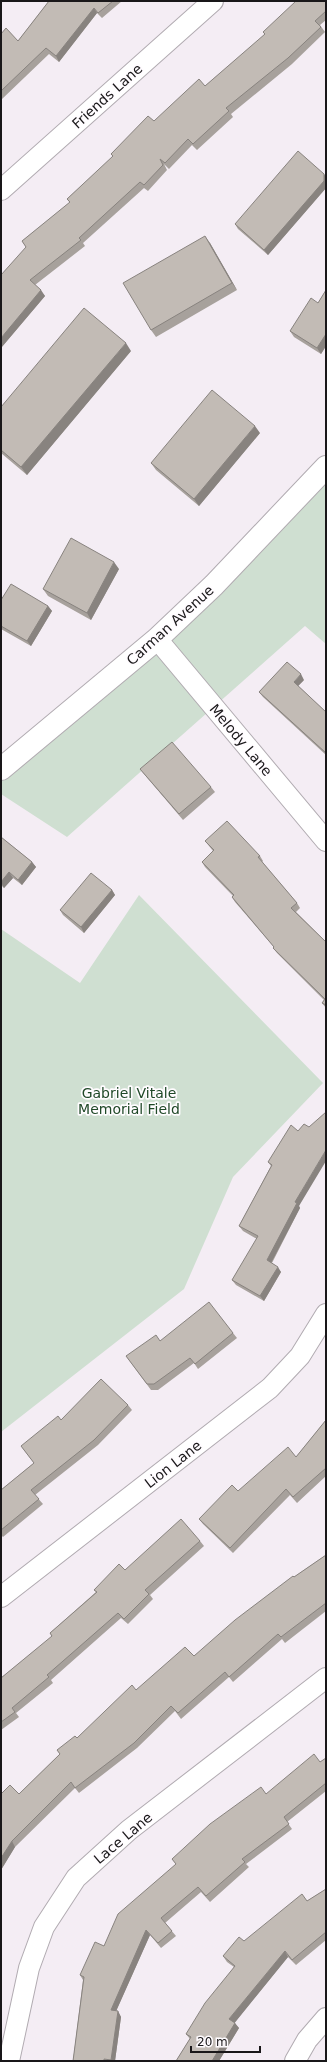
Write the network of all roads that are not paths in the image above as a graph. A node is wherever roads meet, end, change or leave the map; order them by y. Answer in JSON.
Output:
{"nodes":[{"id":1,"x":213,"y":1,"type":"edge"},
{"id":2,"x":1,"y":190,"type":"edge"},
{"id":3,"x":326,"y":467,"type":"edge"},
{"id":4,"x":157,"y":639,"type":"junction"},
{"id":5,"x":1,"y":769,"type":"edge"},
{"id":6,"x":326,"y":841,"type":"edge"},
{"id":7,"x":326,"y":1314,"type":"edge"},
{"id":8,"x":1,"y":1597,"type":"edge"},
{"id":9,"x":326,"y":1678,"type":"edge"},
{"id":10,"x":326,"y":2018,"type":"edge"},
{"id":11,"x":10,"y":2061,"type":"edge"},
{"id":12,"x":295,"y":2061,"type":"edge"}],
"edges":[{"from":1,"to":2,"type":"street","name":"Friends Lane"},
{"from":3,"to":4,"type":"main road","name":"Carman Avenue"},
{"from":4,"to":5,"type":"main road","name":"Carman Avenue"},
{"from":4,"to":6,"type":"street","name":"Melody Lane"},
{"from":7,"to":8,"type":"street","name":"Lion Lane"},
{"from":9,"to":11,"type":"street","name":"Lace Lane"},
{"from":10,"to":12,"type":"street"}]}
